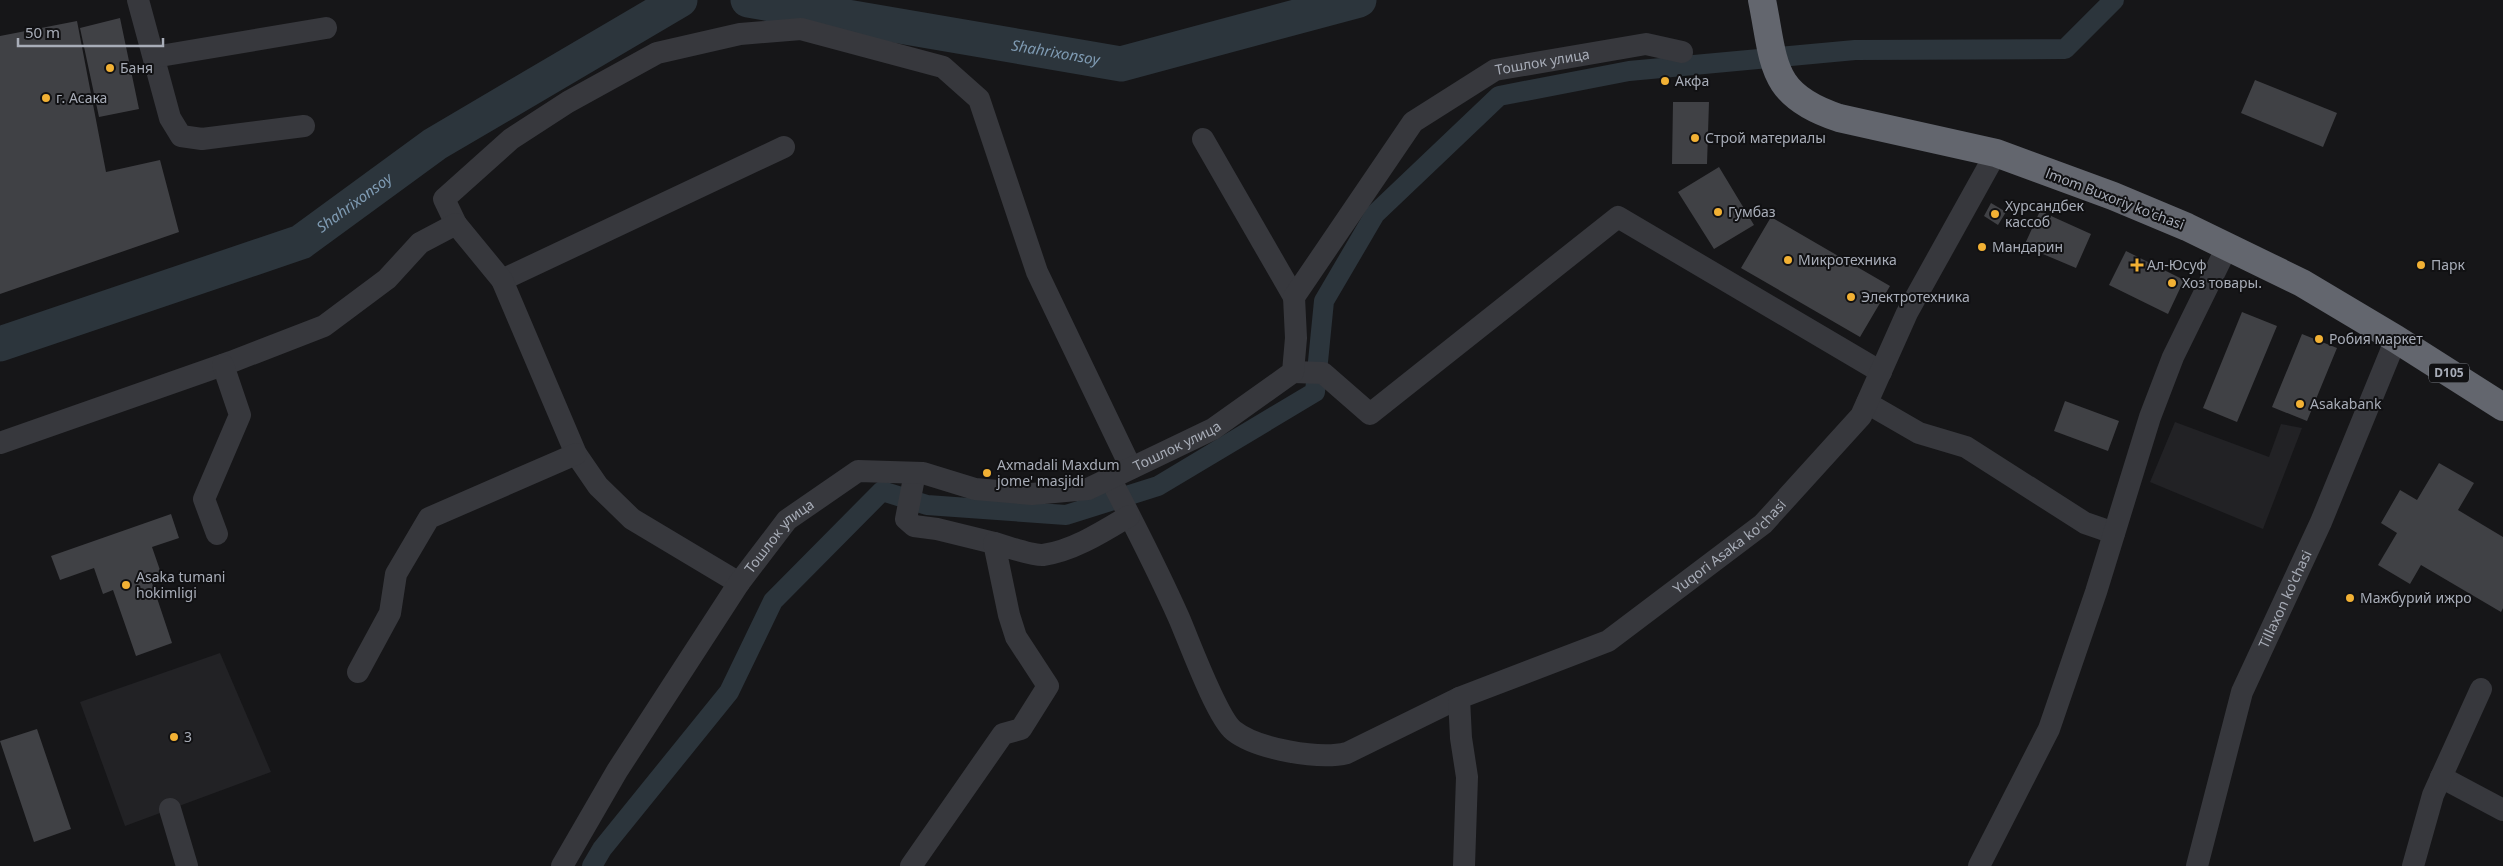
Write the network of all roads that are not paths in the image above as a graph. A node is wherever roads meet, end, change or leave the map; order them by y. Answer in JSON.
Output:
{"nodes":[{"id":1,"x":138,"y":0,"type":"edge"},
{"id":2,"x":1762,"y":0,"type":"edge"},
{"id":3,"x":326,"y":28,"type":"dead end"},
{"id":4,"x":1682,"y":52,"type":"dead end"},
{"id":5,"x":154,"y":57,"type":"junction"},
{"id":6,"x":304,"y":126,"type":"dead end"},
{"id":7,"x":1203,"y":139,"type":"dead end"},
{"id":8,"x":784,"y":146,"type":"dead end"},
{"id":9,"x":1996,"y":153,"type":"junction"},
{"id":10,"x":456,"y":224,"type":"junction"},
{"id":11,"x":2228,"y":245,"type":"junction"},
{"id":12,"x":502,"y":280,"type":"junction"},
{"id":13,"x":1294,"y":297,"type":"junction"},
{"id":14,"x":2396,"y":339,"type":"junction"},
{"id":15,"x":227,"y":364,"type":"junction"},
{"id":16,"x":1308,"y":372,"type":"junction"},
{"id":17,"x":1881,"y":372,"type":"junction"},
{"id":18,"x":1868,"y":403,"type":"junction"},
{"id":19,"x":2503,"y":407,"type":"edge"},
{"id":20,"x":0,"y":443,"type":"edge"},
{"id":21,"x":576,"y":454,"type":"junction"},
{"id":22,"x":1131,"y":468,"type":"junction"},
{"id":23,"x":915,"y":473,"type":"junction"},
{"id":24,"x":1111,"y":479,"type":"junction"},
{"id":25,"x":1129,"y":516,"type":"junction"},
{"id":26,"x":2114,"y":533,"type":"junction"},
{"id":27,"x":217,"y":534,"type":"dead end"},
{"id":28,"x":994,"y":543,"type":"junction"},
{"id":29,"x":739,"y":583,"type":"junction"},
{"id":30,"x":358,"y":672,"type":"dead end"},
{"id":31,"x":2481,"y":689,"type":"dead end"},
{"id":32,"x":1459,"y":698,"type":"junction"},
{"id":33,"x":2441,"y":776,"type":"junction"},
{"id":34,"x":170,"y":810,"type":"dead end"},
{"id":35,"x":2503,"y":810,"type":"edge"},
{"id":36,"x":187,"y":866,"type":"edge"},
{"id":37,"x":562,"y":866,"type":"edge"},
{"id":38,"x":911,"y":866,"type":"edge"},
{"id":39,"x":1464,"y":866,"type":"edge"},
{"id":40,"x":1979,"y":866,"type":"edge"},
{"id":41,"x":2198,"y":866,"type":"edge"},
{"id":42,"x":2413,"y":866,"type":"edge"}],
"edges":[{"from":1,"to":5,"type":"street"},
{"from":2,"to":9,"type":"highway","name":"lmom Buxoriy ko'chasi","number":"D105"},
{"from":3,"to":5,"type":"street"},
{"from":4,"to":13,"type":"street","name":"Тошлок улица"},
{"from":5,"to":6,"type":"street"},
{"from":7,"to":13,"type":"street"},
{"from":8,"to":12,"type":"street"},
{"from":9,"to":11,"type":"highway","name":"lmom Buxoriy ko'chasi","number":"D105"},
{"from":9,"to":17,"type":"street","name":"Yuqori Asaka ko'chasi"},
{"from":10,"to":12,"type":"street"},
{"from":10,"to":15,"type":"street"},
{"from":10,"to":22,"type":"street"},
{"from":11,"to":14,"type":"highway","name":"lmom Buxoriy ko'chasi","number":"D105"},
{"from":11,"to":26,"type":"street"},
{"from":12,"to":21,"type":"street"},
{"from":13,"to":16,"type":"street"},
{"from":14,"to":19,"type":"highway","name":"lmom Buxoriy ko'chasi","number":"D105"},
{"from":14,"to":41,"type":"street","name":"Tillaxon ko'chasi"},
{"from":15,"to":20,"type":"street"},
{"from":15,"to":27,"type":"street"},
{"from":16,"to":17,"type":"street"},
{"from":16,"to":22,"type":"street","name":"Тошлок улица"},
{"from":17,"to":18,"type":"street","name":"Yuqori Asaka ko'chasi"},
{"from":18,"to":26,"type":"street"},
{"from":18,"to":32,"type":"street","name":"Yuqori Asaka ko'chasi"},
{"from":21,"to":29,"type":"street"},
{"from":21,"to":30,"type":"street"},
{"from":22,"to":24,"type":"street","name":"Тошлок улица"},
{"from":23,"to":24,"type":"street","name":"Тошлок улица"},
{"from":23,"to":28,"type":"street"},
{"from":23,"to":29,"type":"street","name":"Тошлок улица"},
{"from":24,"to":25,"type":"street","name":"Yuqori Asaka ko'chasi"},
{"from":25,"to":28,"type":"street"},
{"from":25,"to":32,"type":"street","name":"Yuqori Asaka ko'chasi"},
{"from":26,"to":40,"type":"street"},
{"from":28,"to":38,"type":"street"},
{"from":29,"to":37,"type":"street","name":"Тошлок улица"},
{"from":31,"to":33,"type":"street"},
{"from":32,"to":39,"type":"street"},
{"from":33,"to":35,"type":"street"},
{"from":33,"to":42,"type":"street"},
{"from":34,"to":36,"type":"street"}]}
